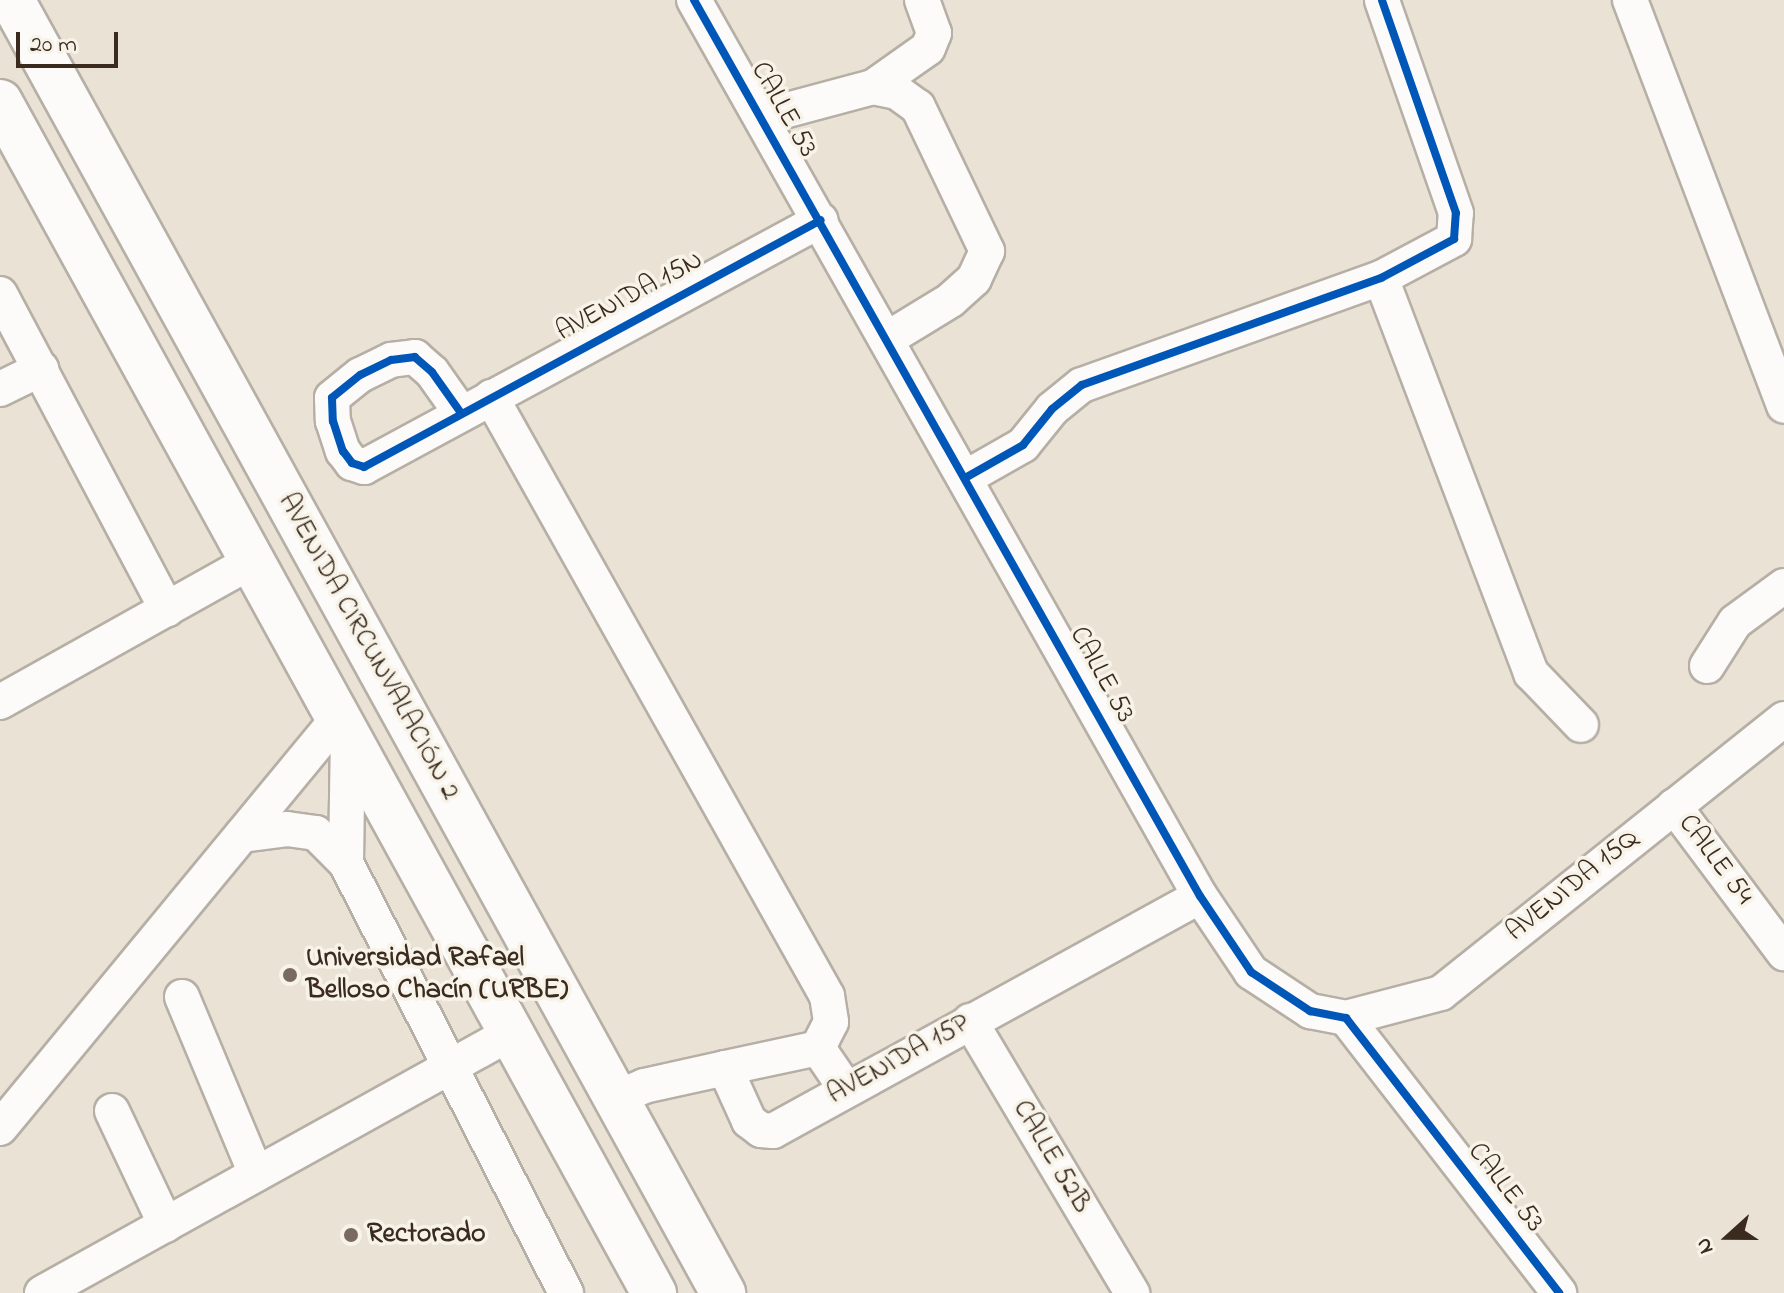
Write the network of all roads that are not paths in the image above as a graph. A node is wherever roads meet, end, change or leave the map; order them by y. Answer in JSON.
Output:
{"nodes":[{"id":1,"x":12,"y":0,"type":"edge"},
{"id":2,"x":694,"y":0,"type":"edge"},
{"id":3,"x":922,"y":0,"type":"edge"},
{"id":4,"x":1382,"y":0,"type":"edge"},
{"id":5,"x":1630,"y":0,"type":"edge"},
{"id":6,"x":873,"y":87,"type":"junction"},
{"id":7,"x":0,"y":102,"type":"edge"},
{"id":8,"x":761,"y":117,"type":"junction"},
{"id":9,"x":821,"y":220,"type":"junction"},
{"id":10,"x":1381,"y":278,"type":"junction"},
{"id":11,"x":0,"y":294,"type":"edge"},
{"id":12,"x":887,"y":339,"type":"junction"},
{"id":13,"x":41,"y":369,"type":"junction"},
{"id":14,"x":0,"y":389,"type":"edge"},
{"id":15,"x":491,"y":397,"type":"junction"},
{"id":16,"x":1784,"y":406,"type":"edge"},
{"id":17,"x":461,"y":413,"type":"dead end"},
{"id":18,"x":965,"y":478,"type":"junction"},
{"id":19,"x":252,"y":561,"type":"junction"},
{"id":20,"x":1784,"y":586,"type":"edge"},
{"id":21,"x":167,"y":609,"type":"junction"},
{"id":22,"x":1707,"y":666,"type":"dead end"},
{"id":23,"x":0,"y":702,"type":"edge"},
{"id":24,"x":1784,"y":719,"type":"edge"},
{"id":25,"x":1581,"y":725,"type":"dead end"},
{"id":26,"x":344,"y":726,"type":"junction"},
{"id":27,"x":1674,"y":806,"type":"junction"},
{"id":28,"x":242,"y":835,"type":"junction"},
{"id":29,"x":346,"y":863,"type":"junction"},
{"id":30,"x":1200,"y":896,"type":"junction"},
{"id":31,"x":1771,"y":911,"type":"edge"},
{"id":32,"x":1784,"y":953,"type":"edge"},
{"id":33,"x":182,"y":997,"type":"dead end"},
{"id":34,"x":1346,"y":1018,"type":"junction"},
{"id":35,"x":970,"y":1021,"type":"junction"},
{"id":36,"x":511,"y":1033,"type":"junction"},
{"id":37,"x":818,"y":1048,"type":"junction"},
{"id":38,"x":451,"y":1066,"type":"junction"},
{"id":39,"x":725,"y":1068,"type":"junction"},
{"id":40,"x":846,"y":1089,"type":"junction"},
{"id":41,"x":616,"y":1098,"type":"junction"},
{"id":42,"x":112,"y":1111,"type":"dead end"},
{"id":43,"x":0,"y":1128,"type":"edge"},
{"id":44,"x":256,"y":1174,"type":"junction"},
{"id":45,"x":166,"y":1225,"type":"junction"},
{"id":46,"x":42,"y":1293,"type":"edge"},
{"id":47,"x":566,"y":1293,"type":"edge"},
{"id":48,"x":654,"y":1293,"type":"edge"},
{"id":49,"x":723,"y":1293,"type":"edge"},
{"id":50,"x":1132,"y":1293,"type":"edge"},
{"id":51,"x":1559,"y":1293,"type":"edge"}],
"edges":[{"from":1,"to":41,"type":"main road","name":"AVENIDA CIRCUNVALACIÓN 2"},
{"from":2,"to":8,"type":"street","name":"CALLE 53"},
{"from":3,"to":6,"type":"street"},
{"from":4,"to":10,"type":"street"},
{"from":5,"to":16,"type":"street"},
{"from":6,"to":8,"type":"street"},
{"from":6,"to":12,"type":"street"},
{"from":7,"to":19,"type":"main road"},
{"from":8,"to":9,"type":"street","name":"CALLE 53"},
{"from":9,"to":12,"type":"street","name":"CALLE 53"},
{"from":9,"to":15,"type":"street","name":"AVENIDA 15N"},
{"from":10,"to":18,"type":"street"},
{"from":10,"to":25,"type":"street"},
{"from":11,"to":13,"type":"street"},
{"from":12,"to":18,"type":"street","name":"CALLE 53"},
{"from":13,"to":14,"type":"street"},
{"from":13,"to":21,"type":"street"},
{"from":15,"to":17,"type":"street","name":"AVENIDA 15N"},
{"from":15,"to":37,"type":"street"},
{"from":18,"to":30,"type":"street","name":"CALLE 53"},
{"from":19,"to":21,"type":"street"},
{"from":19,"to":26,"type":"main road"},
{"from":20,"to":22,"type":"street"},
{"from":21,"to":23,"type":"street"},
{"from":24,"to":27,"type":"street","name":"AVENIDA 15Q"},
{"from":26,"to":28,"type":"street"},
{"from":26,"to":29,"type":"street"},
{"from":26,"to":36,"type":"main road"},
{"from":27,"to":31,"type":"street","name":"CALLE 54"},
{"from":27,"to":34,"type":"street","name":"AVENIDA 15Q"},
{"from":28,"to":29,"type":"street"},
{"from":28,"to":43,"type":"street"},
{"from":29,"to":38,"type":"street"},
{"from":30,"to":34,"type":"street","name":"CALLE 53"},
{"from":30,"to":35,"type":"street","name":"AVENIDA 15P"},
{"from":31,"to":32,"type":"street","name":"CALLE 54"},
{"from":33,"to":44,"type":"street"},
{"from":34,"to":51,"type":"street","name":"CALLE 53"},
{"from":35,"to":40,"type":"street","name":"AVENIDA 15P"},
{"from":35,"to":50,"type":"street","name":"CALLE 52B"},
{"from":36,"to":38,"type":"street"},
{"from":36,"to":48,"type":"main road"},
{"from":37,"to":39,"type":"street"},
{"from":37,"to":40,"type":"street"},
{"from":38,"to":44,"type":"street"},
{"from":38,"to":47,"type":"street"},
{"from":39,"to":40,"type":"street","name":"AVENIDA 15P"},
{"from":39,"to":41,"type":"street"},
{"from":41,"to":49,"type":"main road","name":"AVENIDA CIRCUNVALACIÓN 2"},
{"from":42,"to":45,"type":"street"},
{"from":44,"to":45,"type":"street"},
{"from":45,"to":46,"type":"street"}]}
